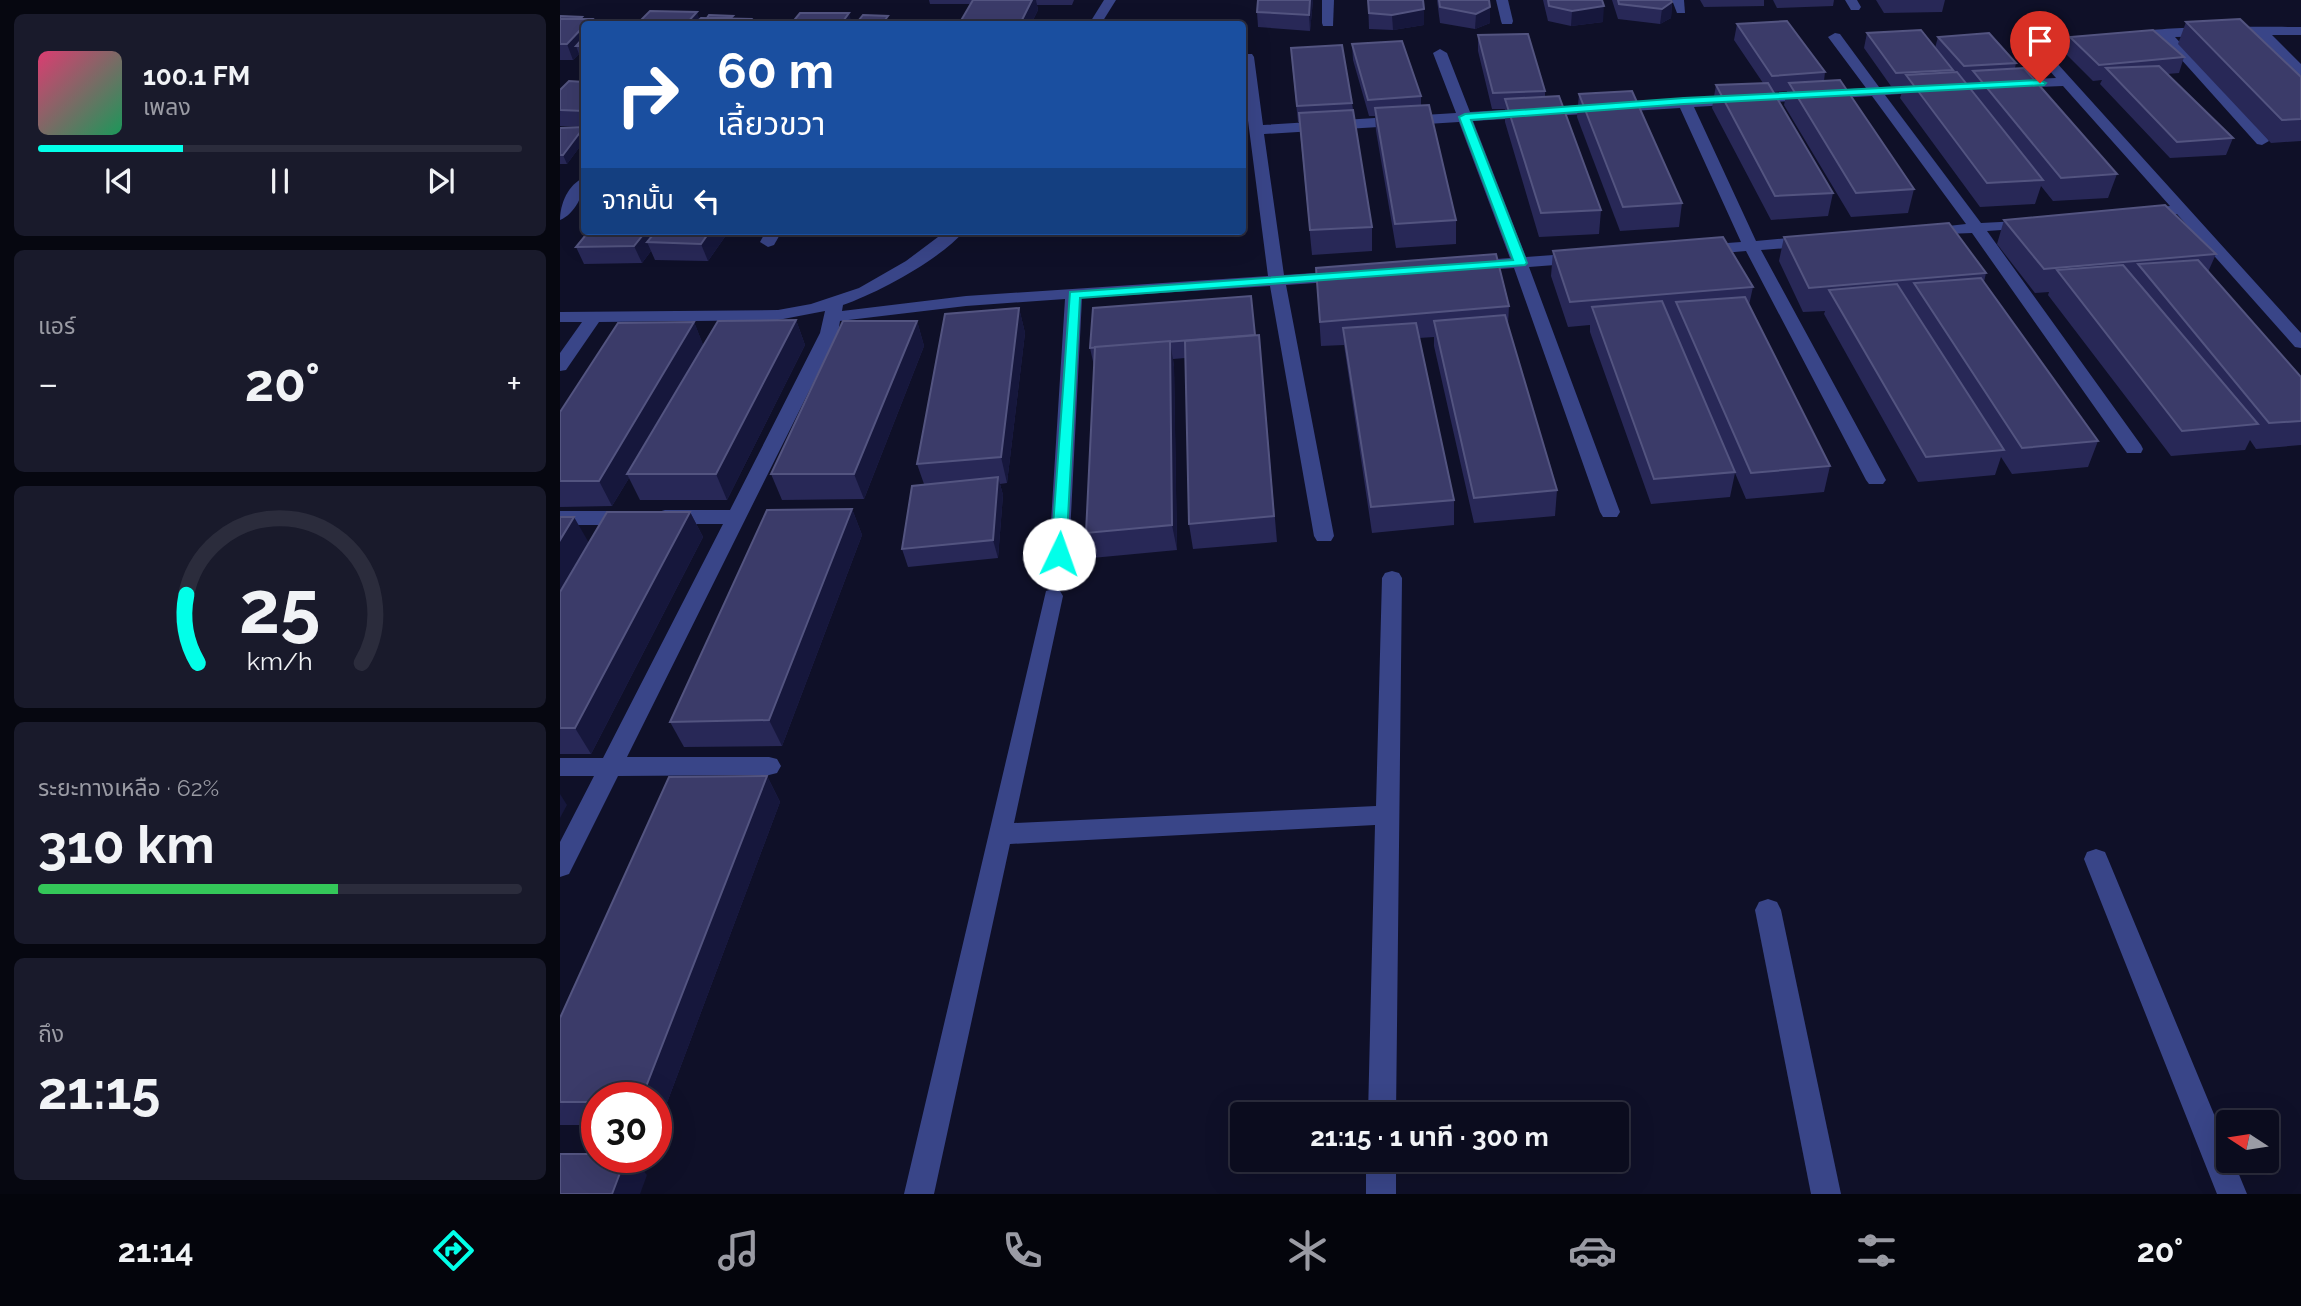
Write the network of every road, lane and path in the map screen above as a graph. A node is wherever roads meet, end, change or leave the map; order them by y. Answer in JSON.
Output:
{"nodes":[{"id":1,"x":1110,"y":0,"type":"edge"},
{"id":2,"x":1328,"y":0,"type":"edge"},
{"id":3,"x":1502,"y":0,"type":"edge"},
{"id":4,"x":1098,"y":21,"type":"edge"},
{"id":5,"x":1507,"y":21,"type":"dead end"},
{"id":6,"x":1328,"y":23,"type":"dead end"},
{"id":7,"x":2260,"y":31,"type":"junction"},
{"id":8,"x":2301,"y":31,"type":"edge"},
{"id":9,"x":2164,"y":33,"type":"junction"},
{"id":10,"x":1835,"y":37,"type":"dead end"},
{"id":11,"x":1440,"y":53,"type":"dead end"},
{"id":12,"x":1247,"y":57,"type":"dead end"},
{"id":13,"x":2301,"y":72,"type":"edge"},
{"id":14,"x":2068,"y":82,"type":"junction"},
{"id":15,"x":1999,"y":85,"type":"edge"},
{"id":16,"x":1944,"y":87,"type":"edge"},
{"id":17,"x":1875,"y":90,"type":"junction"},
{"id":18,"x":1684,"y":101,"type":"junction"},
{"id":19,"x":1465,"y":117,"type":"junction"},
{"id":20,"x":1257,"y":130,"type":"junction"},
{"id":21,"x":2262,"y":141,"type":"dead end"},
{"id":22,"x":581,"y":187,"type":"edge"},
{"id":23,"x":2183,"y":209,"type":"junction"},
{"id":24,"x":2128,"y":214,"type":"edge"},
{"id":25,"x":560,"y":215,"type":"edge"},
{"id":26,"x":2046,"y":222,"type":"edge"},
{"id":27,"x":1977,"y":228,"type":"junction"},
{"id":28,"x":1911,"y":233,"type":"edge"},
{"id":29,"x":951,"y":235,"type":"edge"},
{"id":30,"x":1831,"y":240,"type":"edge"},
{"id":31,"x":1751,"y":246,"type":"junction"},
{"id":32,"x":1683,"y":251,"type":"edge"},
{"id":33,"x":1602,"y":257,"type":"edge"},
{"id":34,"x":1520,"y":263,"type":"junction"},
{"id":35,"x":1453,"y":268,"type":"edge"},
{"id":36,"x":1358,"y":275,"type":"edge"},
{"id":37,"x":1277,"y":281,"type":"junction"},
{"id":38,"x":1074,"y":294,"type":"junction"},
{"id":39,"x":835,"y":310,"type":"junction"},
{"id":40,"x":560,"y":317,"type":"edge"},
{"id":41,"x":594,"y":317,"type":"junction"},
{"id":42,"x":2301,"y":343,"type":"edge"},
{"id":43,"x":560,"y":366,"type":"edge"},
{"id":44,"x":2134,"y":449,"type":"dead end"},
{"id":45,"x":1876,"y":480,"type":"dead end"},
{"id":46,"x":1610,"y":512,"type":"dead end"},
{"id":47,"x":736,"y":517,"type":"junction"},
{"id":48,"x":560,"y":518,"type":"edge"},
{"id":49,"x":1324,"y":536,"type":"dead end"},
{"id":50,"x":1059,"y":554,"type":"dead end"},
{"id":51,"x":1392,"y":578,"type":"dead end"},
{"id":52,"x":1053,"y":596,"type":"dead end"},
{"id":53,"x":769,"y":766,"type":"dead end"},
{"id":54,"x":560,"y":767,"type":"edge"},
{"id":55,"x":610,"y":767,"type":"junction"},
{"id":56,"x":1387,"y":815,"type":"junction"},
{"id":57,"x":1002,"y":834,"type":"junction"},
{"id":58,"x":2096,"y":859,"type":"dead end"},
{"id":59,"x":560,"y":867,"type":"edge"},
{"id":60,"x":1768,"y":910,"type":"dead end"},
{"id":61,"x":1382,"y":1102,"type":"edge"},
{"id":62,"x":1381,"y":1172,"type":"edge"},
{"id":63,"x":919,"y":1194,"type":"edge"},
{"id":64,"x":1381,"y":1194,"type":"edge"},
{"id":65,"x":1826,"y":1194,"type":"edge"},
{"id":66,"x":2232,"y":1194,"type":"edge"}],
"edges":[{"from":1,"to":4,"type":"street"},
{"from":2,"to":6,"type":"street"},
{"from":3,"to":5,"type":"street"},
{"from":7,"to":8,"type":"street"},
{"from":7,"to":9,"type":"street"},
{"from":7,"to":13,"type":"street"},
{"from":9,"to":14,"type":"street"},
{"from":9,"to":21,"type":"street"},
{"from":10,"to":17,"type":"street"},
{"from":11,"to":19,"type":"street"},
{"from":12,"to":20,"type":"street"},
{"from":14,"to":15,"type":"street"},
{"from":14,"to":23,"type":"street"},
{"from":16,"to":17,"type":"street"},
{"from":17,"to":18,"type":"street"},
{"from":17,"to":27,"type":"street"},
{"from":18,"to":19,"type":"street"},
{"from":18,"to":31,"type":"street"},
{"from":19,"to":20,"type":"street"},
{"from":19,"to":34,"type":"street"},
{"from":20,"to":37,"type":"street"},
{"from":22,"to":25,"type":"street"},
{"from":23,"to":24,"type":"street"},
{"from":23,"to":42,"type":"street"},
{"from":26,"to":27,"type":"street"},
{"from":27,"to":28,"type":"street"},
{"from":27,"to":44,"type":"street"},
{"from":29,"to":39,"type":"street"},
{"from":30,"to":31,"type":"street"},
{"from":31,"to":32,"type":"street"},
{"from":31,"to":45,"type":"street"},
{"from":33,"to":34,"type":"street"},
{"from":34,"to":35,"type":"street"},
{"from":34,"to":46,"type":"street"},
{"from":36,"to":37,"type":"street"},
{"from":37,"to":38,"type":"street"},
{"from":37,"to":49,"type":"street"},
{"from":38,"to":39,"type":"street"},
{"from":38,"to":50,"type":"street"},
{"from":39,"to":41,"type":"street"},
{"from":39,"to":47,"type":"street"},
{"from":40,"to":41,"type":"street"},
{"from":41,"to":43,"type":"street"},
{"from":47,"to":48,"type":"street"},
{"from":47,"to":55,"type":"street"},
{"from":51,"to":56,"type":"street"},
{"from":52,"to":57,"type":"street"},
{"from":53,"to":55,"type":"street"},
{"from":54,"to":55,"type":"street"},
{"from":55,"to":59,"type":"street"},
{"from":56,"to":57,"type":"street"},
{"from":56,"to":61,"type":"street"},
{"from":57,"to":63,"type":"street"},
{"from":58,"to":66,"type":"street"},
{"from":60,"to":65,"type":"street"},
{"from":62,"to":64,"type":"street"}]}
